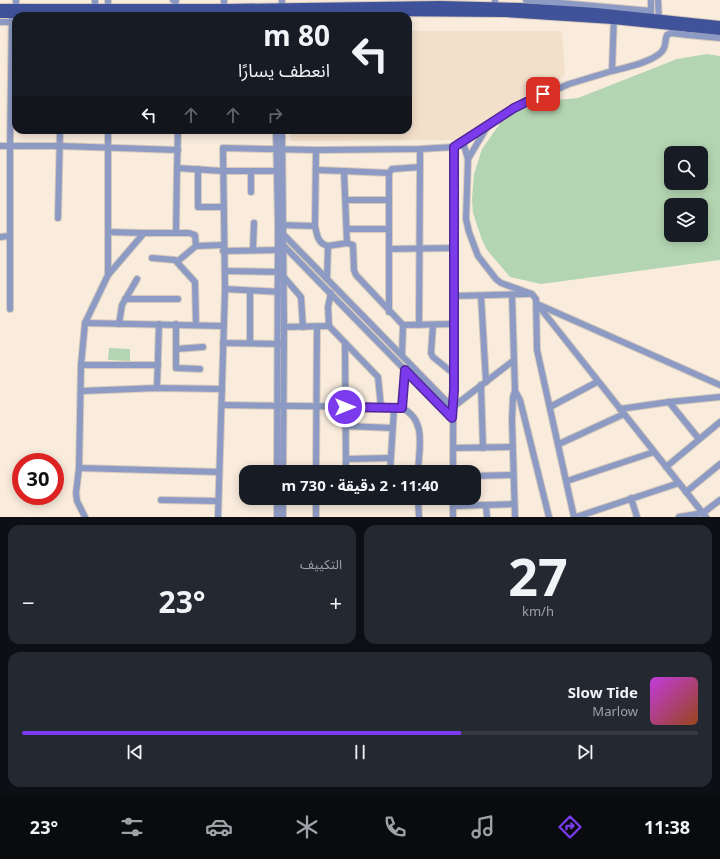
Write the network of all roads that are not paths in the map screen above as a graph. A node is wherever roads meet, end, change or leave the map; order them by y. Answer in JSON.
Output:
{"nodes":[{"id":1,"x":526,"y":0,"type":"edge"},
{"id":2,"x":652,"y":0,"type":"edge"},
{"id":3,"x":658,"y":0,"type":"edge"},
{"id":4,"x":95,"y":3,"type":"edge"},
{"id":5,"x":282,"y":3,"type":"edge"},
{"id":6,"x":366,"y":3,"type":"edge"},
{"id":7,"x":392,"y":3,"type":"edge"},
{"id":8,"x":495,"y":3,"type":"edge"},
{"id":9,"x":174,"y":4,"type":"edge"},
{"id":10,"x":15,"y":7,"type":"edge"},
{"id":11,"x":0,"y":8,"type":"edge"},
{"id":12,"x":108,"y":9,"type":"edge"},
{"id":13,"x":227,"y":9,"type":"edge"},
{"id":14,"x":275,"y":11,"type":"edge"},
{"id":15,"x":243,"y":12,"type":"edge"},
{"id":16,"x":412,"y":13,"type":"edge"},
{"id":17,"x":0,"y":14,"type":"edge"},
{"id":18,"x":614,"y":17,"type":"junction"},
{"id":19,"x":654,"y":19,"type":"junction"},
{"id":20,"x":0,"y":22,"type":"edge"},
{"id":21,"x":12,"y":22,"type":"edge"},
{"id":22,"x":720,"y":25,"type":"edge"},
{"id":23,"x":688,"y":31,"type":"junction"},
{"id":24,"x":720,"y":31,"type":"edge"},
{"id":25,"x":720,"y":38,"type":"edge"},
{"id":26,"x":612,"y":71,"type":"junction"},
{"id":27,"x":12,"y":82,"type":"edge"},
{"id":28,"x":488,"y":125,"type":"junction"},
{"id":29,"x":60,"y":134,"type":"edge"},
{"id":30,"x":108,"y":134,"type":"edge"},
{"id":31,"x":178,"y":134,"type":"edge"},
{"id":32,"x":277,"y":134,"type":"edge"},
{"id":33,"x":282,"y":134,"type":"edge"},
{"id":34,"x":463,"y":142,"type":"junction"},
{"id":35,"x":10,"y":145,"type":"junction"},
{"id":36,"x":0,"y":146,"type":"edge"},
{"id":37,"x":60,"y":146,"type":"junction"},
{"id":38,"x":454,"y":147,"type":"junction"},
{"id":39,"x":108,"y":148,"type":"junction"},
{"id":40,"x":280,"y":149,"type":"junction"},
{"id":41,"x":420,"y":149,"type":"junction"},
{"id":42,"x":178,"y":150,"type":"junction"},
{"id":43,"x":316,"y":150,"type":"junction"},
{"id":44,"x":468,"y":159,"type":"junction"},
{"id":45,"x":420,"y":167,"type":"junction"},
{"id":46,"x":178,"y":168,"type":"junction"},
{"id":47,"x":198,"y":169,"type":"junction"},
{"id":48,"x":316,"y":170,"type":"junction"},
{"id":49,"x":222,"y":171,"type":"junction"},
{"id":50,"x":250,"y":171,"type":"junction"},
{"id":51,"x":280,"y":171,"type":"junction"},
{"id":52,"x":344,"y":171,"type":"junction"},
{"id":53,"x":389,"y":173,"type":"junction"},
{"id":54,"x":251,"y":192,"type":"dead end"},
{"id":55,"x":346,"y":200,"type":"junction"},
{"id":56,"x":388,"y":200,"type":"junction"},
{"id":57,"x":223,"y":207,"type":"junction"},
{"id":58,"x":58,"y":218,"type":"dead end"},
{"id":59,"x":254,"y":223,"type":"dead end"},
{"id":60,"x":281,"y":225,"type":"junction"},
{"id":61,"x":315,"y":226,"type":"junction"},
{"id":62,"x":347,"y":229,"type":"junction"},
{"id":63,"x":388,"y":229,"type":"junction"},
{"id":64,"x":108,"y":232,"type":"junction"},
{"id":65,"x":144,"y":233,"type":"junction"},
{"id":66,"x":176,"y":233,"type":"junction"},
{"id":67,"x":284,"y":235,"type":"junction"},
{"id":68,"x":10,"y":236,"type":"junction"},
{"id":69,"x":0,"y":237,"type":"edge"},
{"id":70,"x":347,"y":244,"type":"junction"},
{"id":71,"x":196,"y":246,"type":"junction"},
{"id":72,"x":328,"y":246,"type":"junction"},
{"id":73,"x":223,"y":248,"type":"junction"},
{"id":74,"x":281,"y":248,"type":"junction"},
{"id":75,"x":454,"y":248,"type":"junction"},
{"id":76,"x":253,"y":249,"type":"junction"},
{"id":77,"x":389,"y":249,"type":"junction"},
{"id":78,"x":420,"y":249,"type":"junction"},
{"id":79,"x":152,"y":258,"type":"dead end"},
{"id":80,"x":178,"y":261,"type":"junction"},
{"id":81,"x":225,"y":271,"type":"junction"},
{"id":82,"x":281,"y":274,"type":"junction"},
{"id":83,"x":108,"y":275,"type":"junction"},
{"id":84,"x":137,"y":278,"type":"dead end"},
{"id":85,"x":327,"y":280,"type":"junction"},
{"id":86,"x":225,"y":289,"type":"junction"},
{"id":87,"x":330,"y":289,"type":"junction"},
{"id":88,"x":250,"y":292,"type":"junction"},
{"id":89,"x":280,"y":292,"type":"junction"},
{"id":90,"x":532,"y":294,"type":"junction"},
{"id":91,"x":512,"y":295,"type":"junction"},
{"id":92,"x":453,"y":296,"type":"junction"},
{"id":93,"x":481,"y":296,"type":"junction"},
{"id":94,"x":125,"y":299,"type":"junction"},
{"id":95,"x":178,"y":299,"type":"dead end"},
{"id":96,"x":537,"y":304,"type":"junction"},
{"id":97,"x":10,"y":309,"type":"dead end"},
{"id":98,"x":390,"y":312,"type":"junction"},
{"id":99,"x":85,"y":323,"type":"junction"},
{"id":100,"x":119,"y":324,"type":"junction"},
{"id":101,"x":159,"y":324,"type":"junction"},
{"id":102,"x":176,"y":324,"type":"junction"},
{"id":103,"x":453,"y":324,"type":"junction"},
{"id":104,"x":196,"y":325,"type":"junction"},
{"id":105,"x":403,"y":325,"type":"junction"},
{"id":106,"x":419,"y":325,"type":"junction"},
{"id":107,"x":432,"y":325,"type":"junction"},
{"id":108,"x":223,"y":326,"type":"junction"},
{"id":109,"x":329,"y":326,"type":"junction"},
{"id":110,"x":284,"y":327,"type":"junction"},
{"id":111,"x":303,"y":327,"type":"junction"},
{"id":112,"x":317,"y":327,"type":"junction"},
{"id":113,"x":345,"y":342,"type":"junction"},
{"id":114,"x":223,"y":343,"type":"junction"},
{"id":115,"x":250,"y":343,"type":"junction"},
{"id":116,"x":276,"y":344,"type":"junction"},
{"id":117,"x":284,"y":344,"type":"junction"},
{"id":118,"x":203,"y":347,"type":"dead end"},
{"id":119,"x":176,"y":349,"type":"junction"},
{"id":120,"x":402,"y":355,"type":"junction"},
{"id":121,"x":408,"y":360,"type":"junction"},
{"id":122,"x":513,"y":360,"type":"junction"},
{"id":123,"x":81,"y":365,"type":"junction"},
{"id":124,"x":158,"y":365,"type":"junction"},
{"id":125,"x":404,"y":368,"type":"junction"},
{"id":126,"x":200,"y":369,"type":"dead end"},
{"id":127,"x":454,"y":374,"type":"junction"},
{"id":128,"x":597,"y":382,"type":"junction"},
{"id":129,"x":483,"y":384,"type":"junction"},
{"id":130,"x":720,"y":385,"type":"edge"},
{"id":131,"x":157,"y":388,"type":"junction"},
{"id":132,"x":222,"y":389,"type":"junction"},
{"id":133,"x":515,"y":390,"type":"junction"},
{"id":134,"x":81,"y":391,"type":"junction"},
{"id":135,"x":720,"y":397,"type":"edge"},
{"id":136,"x":669,"y":402,"type":"junction"},
{"id":137,"x":222,"y":406,"type":"junction"},
{"id":138,"x":317,"y":406,"type":"junction"},
{"id":139,"x":280,"y":407,"type":"junction"},
{"id":140,"x":345,"y":407,"type":"junction"},
{"id":141,"x":381,"y":407,"type":"junction"},
{"id":142,"x":550,"y":407,"type":"junction"},
{"id":143,"x":402,"y":408,"type":"junction"},
{"id":144,"x":453,"y":408,"type":"junction"},
{"id":145,"x":394,"y":409,"type":"junction"},
{"id":146,"x":622,"y":412,"type":"junction"},
{"id":147,"x":452,"y":418,"type":"junction"},
{"id":148,"x":720,"y":422,"type":"edge"},
{"id":149,"x":345,"y":426,"type":"junction"},
{"id":150,"x":392,"y":428,"type":"junction"},
{"id":151,"x":699,"y":439,"type":"junction"},
{"id":152,"x":559,"y":444,"type":"junction"},
{"id":153,"x":512,"y":447,"type":"junction"},
{"id":154,"x":454,"y":448,"type":"junction"},
{"id":155,"x":483,"y":448,"type":"junction"},
{"id":156,"x":654,"y":452,"type":"junction"},
{"id":157,"x":390,"y":458,"type":"junction"},
{"id":158,"x":346,"y":459,"type":"junction"},
{"id":159,"x":720,"y":464,"type":"edge"},
{"id":160,"x":280,"y":465,"type":"edge"},
{"id":161,"x":316,"y":465,"type":"edge"},
{"id":162,"x":346,"y":465,"type":"edge"},
{"id":163,"x":390,"y":465,"type":"edge"},
{"id":164,"x":418,"y":465,"type":"edge"},
{"id":165,"x":453,"y":465,"type":"edge"},
{"id":166,"x":666,"y":467,"type":"junction"},
{"id":167,"x":79,"y":468,"type":"junction"},
{"id":168,"x":219,"y":472,"type":"junction"},
{"id":169,"x":513,"y":475,"type":"junction"},
{"id":170,"x":481,"y":476,"type":"edge"},
{"id":171,"x":567,"y":481,"type":"junction"},
{"id":172,"x":679,"y":483,"type":"junction"},
{"id":173,"x":686,"y":492,"type":"junction"},
{"id":174,"x":631,"y":498,"type":"junction"},
{"id":175,"x":160,"y":500,"type":"dead end"},
{"id":176,"x":720,"y":500,"type":"edge"},
{"id":177,"x":217,"y":501,"type":"junction"},
{"id":178,"x":514,"y":504,"type":"junction"},
{"id":179,"x":277,"y":505,"type":"edge"},
{"id":180,"x":283,"y":505,"type":"edge"},
{"id":181,"x":316,"y":505,"type":"edge"},
{"id":182,"x":418,"y":505,"type":"edge"},
{"id":183,"x":453,"y":506,"type":"joint"},
{"id":184,"x":486,"y":506,"type":"junction"},
{"id":185,"x":704,"y":515,"type":"edge"},
{"id":186,"x":454,"y":516,"type":"edge"},
{"id":187,"x":85,"y":517,"type":"edge"},
{"id":188,"x":218,"y":517,"type":"edge"},
{"id":189,"x":277,"y":517,"type":"edge"},
{"id":190,"x":283,"y":517,"type":"edge"},
{"id":191,"x":316,"y":517,"type":"edge"},
{"id":192,"x":419,"y":517,"type":"edge"},
{"id":193,"x":487,"y":517,"type":"edge"},
{"id":194,"x":515,"y":517,"type":"edge"},
{"id":195,"x":550,"y":517,"type":"edge"},
{"id":196,"x":575,"y":517,"type":"edge"},
{"id":197,"x":637,"y":517,"type":"edge"},
{"id":198,"x":680,"y":517,"type":"edge"}],
"edges":[{"from":1,"to":19,"type":"street"},
{"from":2,"to":19,"type":"street"},
{"from":3,"to":19,"type":"street"},
{"from":4,"to":10,"type":"main road"},
{"from":4,"to":12,"type":"main road"},
{"from":5,"to":6,"type":"main road"},
{"from":5,"to":14,"type":"main road"},
{"from":6,"to":7,"type":"main road"},
{"from":7,"to":8,"type":"main road"},
{"from":8,"to":18,"type":"main road"},
{"from":9,"to":12,"type":"main road"},
{"from":9,"to":13,"type":"main road"},
{"from":10,"to":11,"type":"main road"},
{"from":10,"to":12,"type":"main road"},
{"from":10,"to":17,"type":"main road"},
{"from":12,"to":13,"type":"main road"},
{"from":13,"to":14,"type":"main road"},
{"from":13,"to":15,"type":"main road"},
{"from":16,"to":18,"type":"main road"},
{"from":18,"to":19,"type":"main road"},
{"from":18,"to":26,"type":"street"},
{"from":19,"to":22,"type":"main road"},
{"from":19,"to":23,"type":"main road"},
{"from":20,"to":21,"type":"street"},
{"from":23,"to":24,"type":"main road"},
{"from":23,"to":25,"type":"street"},
{"from":23,"to":26,"type":"street"},
{"from":26,"to":28,"type":"street"},
{"from":27,"to":35,"type":"street"},
{"from":28,"to":34,"type":"street"},
{"from":28,"to":44,"type":"street"},
{"from":29,"to":37,"type":"street"},
{"from":30,"to":39,"type":"street"},
{"from":31,"to":42,"type":"street"},
{"from":32,"to":40,"type":"street"},
{"from":33,"to":40,"type":"street"},
{"from":34,"to":38,"type":"street"},
{"from":34,"to":44,"type":"street"},
{"from":35,"to":36,"type":"street"},
{"from":35,"to":37,"type":"street"},
{"from":35,"to":68,"type":"street"},
{"from":37,"to":39,"type":"street"},
{"from":37,"to":58,"type":"street"},
{"from":38,"to":41,"type":"street"},
{"from":38,"to":75,"type":"street"},
{"from":39,"to":42,"type":"street"},
{"from":39,"to":64,"type":"street"},
{"from":40,"to":43,"type":"street"},
{"from":40,"to":49,"type":"street"},
{"from":40,"to":51,"type":"street"},
{"from":41,"to":43,"type":"street"},
{"from":41,"to":45,"type":"street"},
{"from":42,"to":46,"type":"street"},
{"from":43,"to":48,"type":"street"},
{"from":44,"to":90,"type":"street"},
{"from":45,"to":53,"type":"street"},
{"from":45,"to":78,"type":"street"},
{"from":46,"to":47,"type":"street"},
{"from":46,"to":66,"type":"street"},
{"from":47,"to":49,"type":"street"},
{"from":47,"to":57,"type":"street"},
{"from":48,"to":52,"type":"street"},
{"from":48,"to":61,"type":"street"},
{"from":49,"to":50,"type":"street"},
{"from":49,"to":57,"type":"street"},
{"from":50,"to":51,"type":"street"},
{"from":50,"to":54,"type":"street"},
{"from":51,"to":60,"type":"street"},
{"from":52,"to":53,"type":"street"},
{"from":52,"to":55,"type":"street"},
{"from":53,"to":56,"type":"street"},
{"from":55,"to":56,"type":"street"},
{"from":55,"to":62,"type":"street"},
{"from":56,"to":63,"type":"street"},
{"from":57,"to":73,"type":"street"},
{"from":59,"to":76,"type":"street"},
{"from":60,"to":61,"type":"street"},
{"from":60,"to":67,"type":"street"},
{"from":60,"to":74,"type":"street"},
{"from":61,"to":72,"type":"street"},
{"from":62,"to":63,"type":"street"},
{"from":62,"to":70,"type":"street"},
{"from":63,"to":77,"type":"street"},
{"from":64,"to":65,"type":"street"},
{"from":64,"to":83,"type":"street"},
{"from":65,"to":66,"type":"street"},
{"from":65,"to":83,"type":"street"},
{"from":66,"to":71,"type":"street"},
{"from":67,"to":74,"type":"street"},
{"from":67,"to":85,"type":"street"},
{"from":68,"to":69,"type":"street"},
{"from":68,"to":97,"type":"street"},
{"from":70,"to":72,"type":"street"},
{"from":70,"to":98,"type":"street"},
{"from":71,"to":73,"type":"street"},
{"from":71,"to":80,"type":"street"},
{"from":72,"to":85,"type":"street"},
{"from":73,"to":76,"type":"street"},
{"from":73,"to":81,"type":"street"},
{"from":74,"to":76,"type":"street"},
{"from":74,"to":82,"type":"street"},
{"from":74,"to":87,"type":"street"},
{"from":75,"to":78,"type":"street"},
{"from":75,"to":92,"type":"street"},
{"from":77,"to":78,"type":"street"},
{"from":77,"to":98,"type":"street"},
{"from":78,"to":106,"type":"street"},
{"from":79,"to":80,"type":"street"},
{"from":80,"to":104,"type":"street"},
{"from":81,"to":82,"type":"street"},
{"from":81,"to":86,"type":"street"},
{"from":82,"to":89,"type":"street"},
{"from":82,"to":111,"type":"street"},
{"from":83,"to":99,"type":"street"},
{"from":84,"to":94,"type":"street"},
{"from":85,"to":87,"type":"street"},
{"from":86,"to":88,"type":"street"},
{"from":86,"to":108,"type":"street"},
{"from":87,"to":109,"type":"street"},
{"from":87,"to":120,"type":"street"},
{"from":87,"to":125,"type":"street"},
{"from":88,"to":89,"type":"street"},
{"from":88,"to":115,"type":"street"},
{"from":89,"to":110,"type":"street"},
{"from":89,"to":116,"type":"street"},
{"from":90,"to":91,"type":"street"},
{"from":90,"to":96,"type":"street"},
{"from":91,"to":93,"type":"street"},
{"from":91,"to":122,"type":"street"},
{"from":92,"to":93,"type":"street"},
{"from":92,"to":103,"type":"street"},
{"from":93,"to":129,"type":"street"},
{"from":94,"to":95,"type":"street"},
{"from":94,"to":100,"type":"street"},
{"from":96,"to":128,"type":"street"},
{"from":96,"to":130,"type":"street"},
{"from":96,"to":142,"type":"street"},
{"from":98,"to":105,"type":"street"},
{"from":99,"to":100,"type":"street"},
{"from":99,"to":123,"type":"street"},
{"from":100,"to":101,"type":"street"},
{"from":101,"to":102,"type":"street"},
{"from":101,"to":124,"type":"street"},
{"from":102,"to":104,"type":"street"},
{"from":102,"to":119,"type":"street"},
{"from":103,"to":107,"type":"street"},
{"from":103,"to":127,"type":"street"},
{"from":104,"to":108,"type":"street"},
{"from":105,"to":106,"type":"street"},
{"from":105,"to":120,"type":"street"},
{"from":106,"to":107,"type":"street"},
{"from":107,"to":127,"type":"street"},
{"from":108,"to":114,"type":"street"},
{"from":109,"to":112,"type":"street"},
{"from":109,"to":113,"type":"street"},
{"from":110,"to":111,"type":"street"},
{"from":110,"to":117,"type":"street"},
{"from":111,"to":112,"type":"street"},
{"from":112,"to":138,"type":"street"},
{"from":113,"to":140,"type":"street"},
{"from":113,"to":141,"type":"street"},
{"from":114,"to":115,"type":"street"},
{"from":114,"to":132,"type":"street"},
{"from":115,"to":116,"type":"street"},
{"from":116,"to":117,"type":"street"},
{"from":116,"to":139,"type":"street"},
{"from":117,"to":139,"type":"street"},
{"from":118,"to":119,"type":"street"},
{"from":119,"to":126,"type":"street"},
{"from":120,"to":121,"type":"street"},
{"from":121,"to":125,"type":"street"},
{"from":121,"to":144,"type":"street"},
{"from":122,"to":129,"type":"street"},
{"from":122,"to":133,"type":"street"},
{"from":123,"to":124,"type":"street"},
{"from":123,"to":134,"type":"street"},
{"from":124,"to":131,"type":"street"},
{"from":125,"to":143,"type":"street"},
{"from":125,"to":147,"type":"street"},
{"from":127,"to":144,"type":"street"},
{"from":128,"to":142,"type":"street"},
{"from":128,"to":146,"type":"street"},
{"from":129,"to":144,"type":"street"},
{"from":129,"to":155,"type":"street"},
{"from":131,"to":132,"type":"street"},
{"from":131,"to":134,"type":"street"},
{"from":132,"to":137,"type":"street"},
{"from":133,"to":153,"type":"street"},
{"from":133,"to":195,"type":"street"},
{"from":134,"to":167,"type":"street"},
{"from":135,"to":136,"type":"street"},
{"from":136,"to":146,"type":"street"},
{"from":136,"to":151,"type":"street"},
{"from":137,"to":139,"type":"street"},
{"from":137,"to":168,"type":"street"},
{"from":138,"to":139,"type":"street"},
{"from":138,"to":140,"type":"street"},
{"from":138,"to":161,"type":"street"},
{"from":139,"to":160,"type":"street"},
{"from":140,"to":141,"type":"street"},
{"from":140,"to":149,"type":"street"},
{"from":141,"to":145,"type":"street"},
{"from":142,"to":152,"type":"street"},
{"from":143,"to":145,"type":"street"},
{"from":143,"to":164,"type":"street"},
{"from":144,"to":147,"type":"street"},
{"from":145,"to":150,"type":"street"},
{"from":146,"to":152,"type":"street"},
{"from":146,"to":156,"type":"street"},
{"from":147,"to":154,"type":"street"},
{"from":148,"to":151,"type":"street"},
{"from":149,"to":150,"type":"street"},
{"from":149,"to":158,"type":"street"},
{"from":150,"to":157,"type":"street"},
{"from":151,"to":166,"type":"street"},
{"from":152,"to":171,"type":"street"},
{"from":153,"to":155,"type":"street"},
{"from":153,"to":169,"type":"street"},
{"from":154,"to":155,"type":"street"},
{"from":154,"to":165,"type":"street"},
{"from":156,"to":166,"type":"street"},
{"from":156,"to":171,"type":"street"},
{"from":157,"to":158,"type":"street"},
{"from":157,"to":163,"type":"street"},
{"from":158,"to":162,"type":"street"},
{"from":159,"to":173,"type":"street"},
{"from":166,"to":172,"type":"street"},
{"from":167,"to":168,"type":"street"},
{"from":167,"to":187,"type":"street"},
{"from":168,"to":177,"type":"street"},
{"from":169,"to":170,"type":"street"},
{"from":169,"to":178,"type":"street"},
{"from":171,"to":196,"type":"street"},
{"from":172,"to":173,"type":"street"},
{"from":172,"to":174,"type":"street"},
{"from":173,"to":185,"type":"street"},
{"from":174,"to":196,"type":"street"},
{"from":174,"to":197,"type":"street"},
{"from":175,"to":177,"type":"street"},
{"from":176,"to":185,"type":"street"},
{"from":177,"to":188,"type":"street"},
{"from":178,"to":184,"type":"street"},
{"from":178,"to":194,"type":"street"},
{"from":179,"to":189,"type":"street"},
{"from":180,"to":190,"type":"street"},
{"from":181,"to":191,"type":"street"},
{"from":182,"to":192,"type":"street"},
{"from":183,"to":184,"type":"street"},
{"from":183,"to":186,"type":"street"},
{"from":184,"to":193,"type":"street"},
{"from":185,"to":198,"type":"street"}]}
